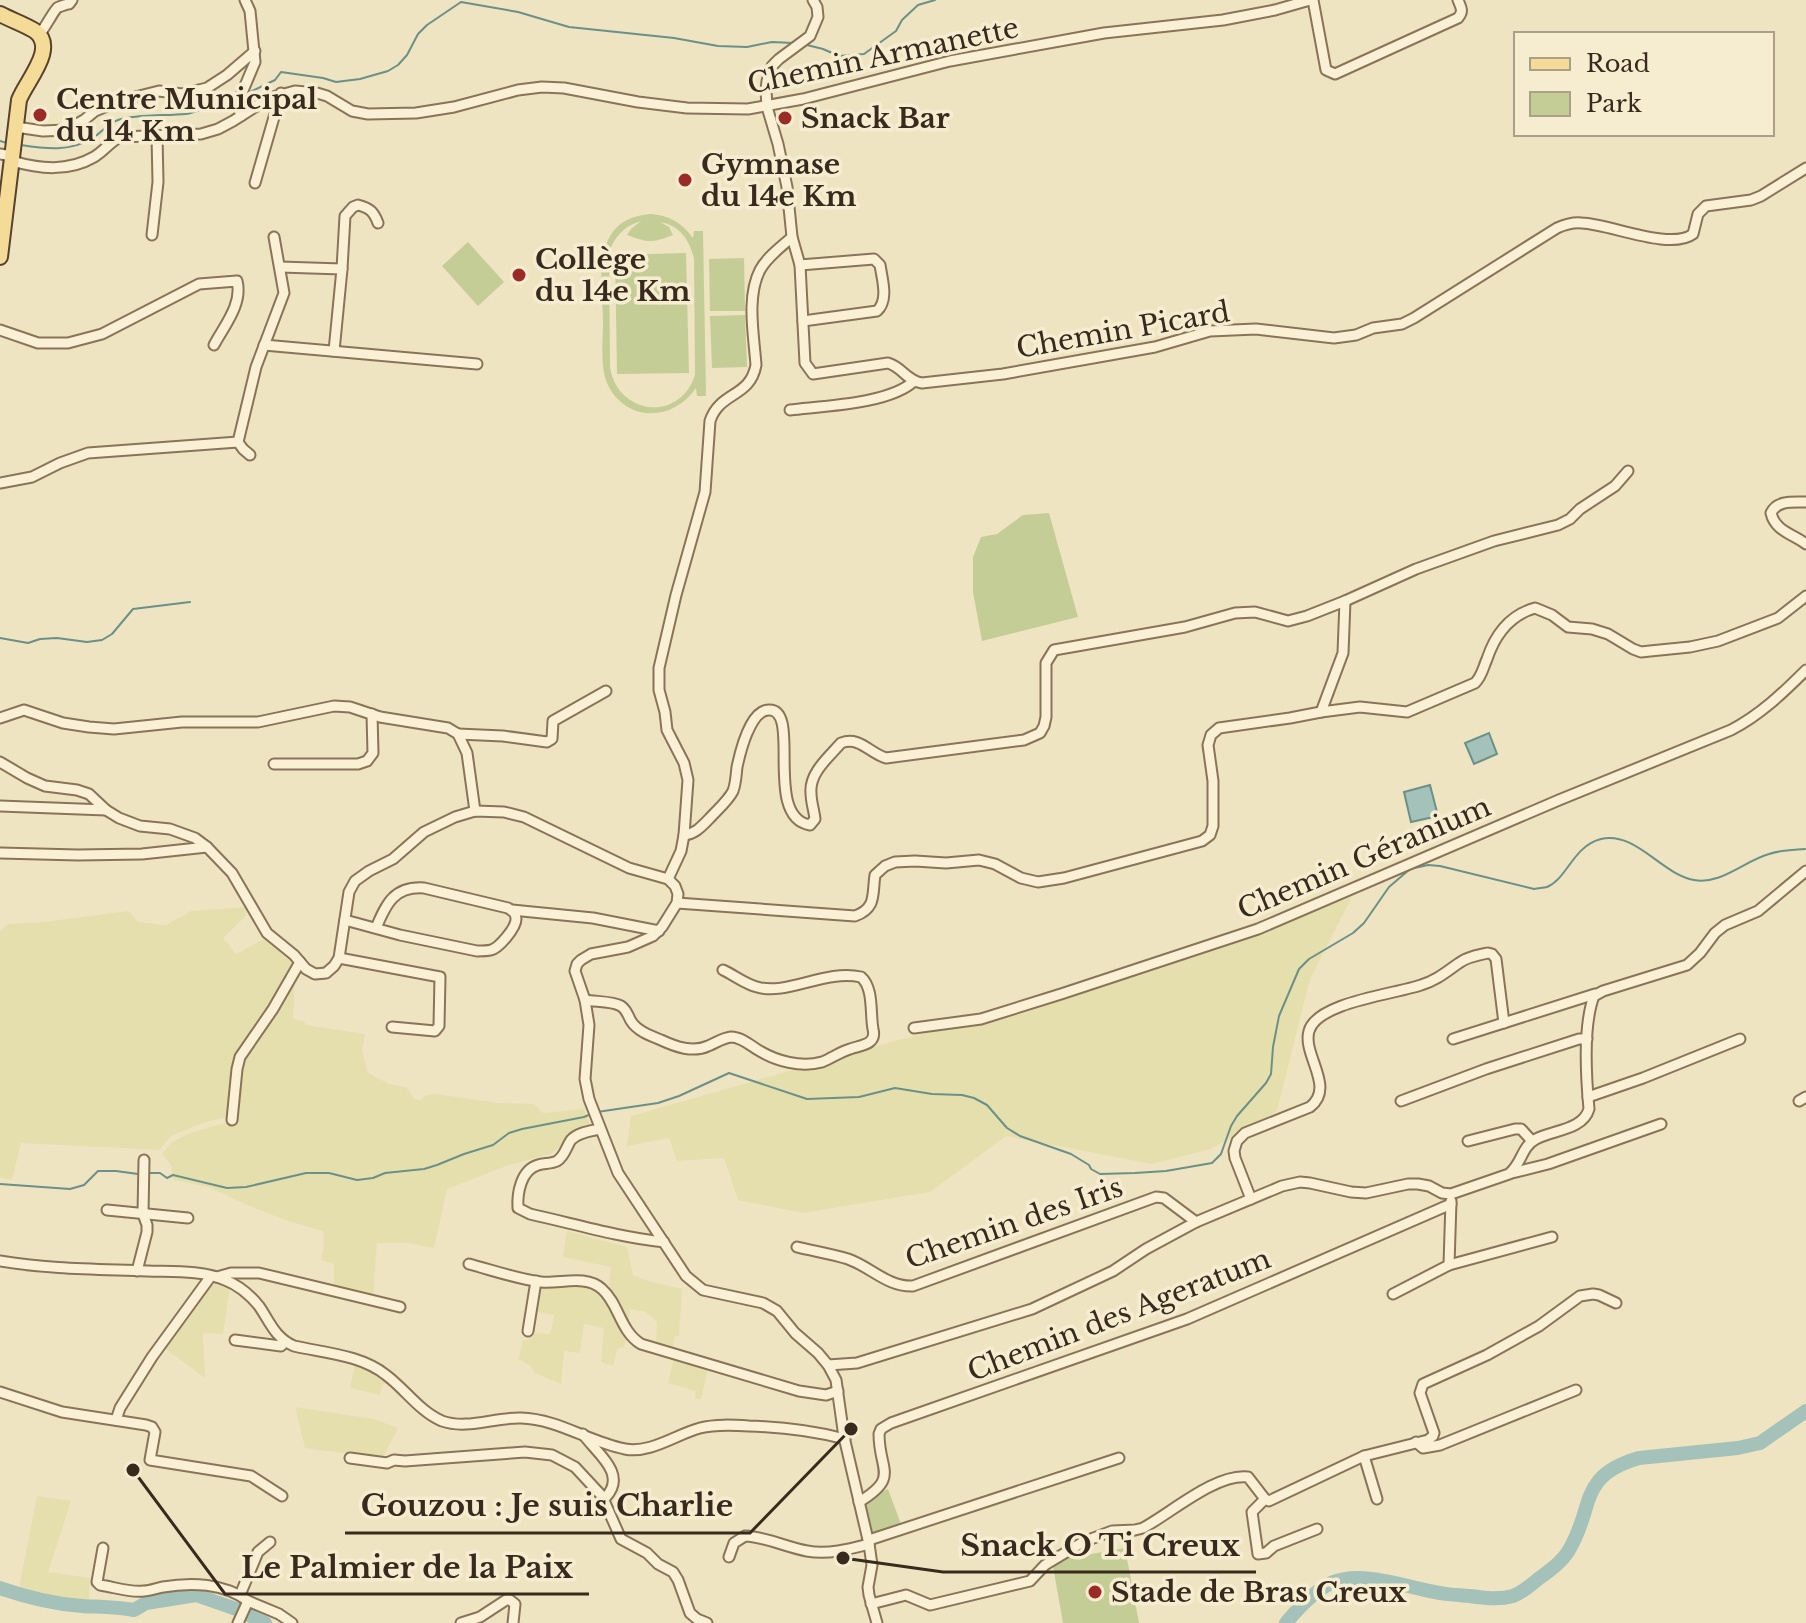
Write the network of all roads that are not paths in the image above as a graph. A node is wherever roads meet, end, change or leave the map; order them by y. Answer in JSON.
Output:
{"nodes":[{"id":1,"x":72,"y":0,"type":"edge"},
{"id":2,"x":245,"y":0,"type":"edge"},
{"id":3,"x":813,"y":0,"type":"edge"},
{"id":4,"x":1312,"y":0,"type":"edge"},
{"id":5,"x":1458,"y":0,"type":"edge"},
{"id":6,"x":0,"y":14,"type":"edge"},
{"id":7,"x":39,"y":35,"type":"junction"},
{"id":8,"x":255,"y":51,"type":"junction"},
{"id":9,"x":281,"y":93,"type":"junction"},
{"id":10,"x":767,"y":107,"type":"junction"},
{"id":11,"x":241,"y":116,"type":"junction"},
{"id":12,"x":16,"y":130,"type":"junction"},
{"id":13,"x":157,"y":136,"type":"junction"},
{"id":14,"x":9,"y":156,"type":"edge"},
{"id":15,"x":1806,"y":168,"type":"edge"},
{"id":16,"x":255,"y":183,"type":"dead end"},
{"id":17,"x":3,"y":208,"type":"edge"},
{"id":18,"x":378,"y":223,"type":"dead end"},
{"id":19,"x":152,"y":235,"type":"dead end"},
{"id":20,"x":274,"y":237,"type":"dead end"},
{"id":21,"x":792,"y":237,"type":"junction"},
{"id":22,"x":0,"y":257,"type":"edge"},
{"id":23,"x":800,"y":265,"type":"junction"},
{"id":24,"x":280,"y":267,"type":"junction"},
{"id":25,"x":342,"y":269,"type":"junction"},
{"id":26,"x":803,"y":321,"type":"junction"},
{"id":27,"x":0,"y":330,"type":"edge"},
{"id":28,"x":214,"y":345,"type":"dead end"},
{"id":29,"x":264,"y":345,"type":"junction"},
{"id":30,"x":334,"y":351,"type":"junction"},
{"id":31,"x":477,"y":364,"type":"dead end"},
{"id":32,"x":914,"y":381,"type":"junction"},
{"id":33,"x":790,"y":410,"type":"dead end"},
{"id":34,"x":238,"y":442,"type":"junction"},
{"id":35,"x":250,"y":455,"type":"dead end"},
{"id":36,"x":1628,"y":471,"type":"dead end"},
{"id":37,"x":0,"y":483,"type":"edge"},
{"id":38,"x":1806,"y":502,"type":"edge"},
{"id":39,"x":1806,"y":544,"type":"edge"},
{"id":40,"x":1806,"y":596,"type":"edge"},
{"id":41,"x":1345,"y":601,"type":"junction"},
{"id":42,"x":1806,"y":670,"type":"edge"},
{"id":43,"x":606,"y":691,"type":"dead end"},
{"id":44,"x":1321,"y":712,"type":"junction"},
{"id":45,"x":372,"y":714,"type":"junction"},
{"id":46,"x":0,"y":718,"type":"edge"},
{"id":47,"x":458,"y":734,"type":"junction"},
{"id":48,"x":0,"y":762,"type":"edge"},
{"id":49,"x":274,"y":764,"type":"dead end"},
{"id":50,"x":0,"y":806,"type":"edge"},
{"id":51,"x":106,"y":810,"type":"junction"},
{"id":52,"x":475,"y":811,"type":"junction"},
{"id":53,"x":684,"y":835,"type":"junction"},
{"id":54,"x":207,"y":847,"type":"junction"},
{"id":55,"x":0,"y":853,"type":"edge"},
{"id":56,"x":1806,"y":871,"type":"edge"},
{"id":57,"x":668,"y":879,"type":"junction"},
{"id":58,"x":677,"y":903,"type":"junction"},
{"id":59,"x":512,"y":910,"type":"junction"},
{"id":60,"x":345,"y":920,"type":"junction"},
{"id":61,"x":376,"y":928,"type":"junction"},
{"id":62,"x":659,"y":931,"type":"junction"},
{"id":63,"x":339,"y":958,"type":"junction"},
{"id":64,"x":300,"y":962,"type":"junction"},
{"id":65,"x":723,"y":970,"type":"dead end"},
{"id":66,"x":1597,"y":994,"type":"junction"},
{"id":67,"x":585,"y":1000,"type":"junction"},
{"id":68,"x":1504,"y":1023,"type":"junction"},
{"id":69,"x":392,"y":1027,"type":"dead end"},
{"id":70,"x":914,"y":1028,"type":"dead end"},
{"id":71,"x":1453,"y":1039,"type":"dead end"},
{"id":72,"x":1587,"y":1039,"type":"junction"},
{"id":73,"x":1740,"y":1039,"type":"dead end"},
{"id":74,"x":1588,"y":1097,"type":"junction"},
{"id":75,"x":1401,"y":1101,"type":"dead end"},
{"id":76,"x":232,"y":1120,"type":"dead end"},
{"id":77,"x":1661,"y":1124,"type":"dead end"},
{"id":78,"x":600,"y":1126,"type":"junction"},
{"id":79,"x":1468,"y":1141,"type":"dead end"},
{"id":80,"x":1532,"y":1141,"type":"junction"},
{"id":81,"x":144,"y":1169,"type":"dead end"},
{"id":82,"x":1509,"y":1174,"type":"junction"},
{"id":83,"x":1251,"y":1199,"type":"junction"},
{"id":84,"x":1451,"y":1199,"type":"junction"},
{"id":85,"x":107,"y":1210,"type":"dead end"},
{"id":86,"x":143,"y":1214,"type":"junction"},
{"id":87,"x":188,"y":1218,"type":"dead end"},
{"id":88,"x":1196,"y":1222,"type":"junction"},
{"id":89,"x":1552,"y":1237,"type":"dead end"},
{"id":90,"x":664,"y":1242,"type":"junction"},
{"id":91,"x":797,"y":1247,"type":"dead end"},
{"id":92,"x":0,"y":1261,"type":"edge"},
{"id":93,"x":469,"y":1264,"type":"dead end"},
{"id":94,"x":1449,"y":1265,"type":"junction"},
{"id":95,"x":137,"y":1271,"type":"junction"},
{"id":96,"x":214,"y":1276,"type":"junction"},
{"id":97,"x":536,"y":1281,"type":"junction"},
{"id":98,"x":1393,"y":1294,"type":"dead end"},
{"id":99,"x":1616,"y":1303,"type":"dead end"},
{"id":100,"x":400,"y":1307,"type":"dead end"},
{"id":101,"x":528,"y":1331,"type":"dead end"},
{"id":102,"x":235,"y":1340,"type":"dead end"},
{"id":103,"x":285,"y":1342,"type":"junction"},
{"id":104,"x":828,"y":1365,"type":"junction"},
{"id":105,"x":1576,"y":1390,"type":"dead end"},
{"id":106,"x":838,"y":1391,"type":"junction"},
{"id":107,"x":0,"y":1392,"type":"edge"},
{"id":108,"x":116,"y":1420,"type":"junction"},
{"id":109,"x":583,"y":1434,"type":"junction"},
{"id":110,"x":845,"y":1439,"type":"junction"},
{"id":111,"x":1416,"y":1442,"type":"junction"},
{"id":112,"x":1364,"y":1456,"type":"junction"},
{"id":113,"x":350,"y":1458,"type":"dead end"},
{"id":114,"x":1119,"y":1458,"type":"dead end"},
{"id":115,"x":282,"y":1496,"type":"dead end"},
{"id":116,"x":602,"y":1496,"type":"junction"},
{"id":117,"x":1265,"y":1499,"type":"junction"},
{"id":118,"x":1377,"y":1499,"type":"dead end"},
{"id":119,"x":859,"y":1502,"type":"junction"},
{"id":120,"x":1317,"y":1529,"type":"dead end"},
{"id":121,"x":270,"y":1542,"type":"dead end"},
{"id":122,"x":869,"y":1542,"type":"junction"},
{"id":123,"x":103,"y":1548,"type":"dead end"},
{"id":124,"x":729,"y":1557,"type":"dead end"},
{"id":125,"x":244,"y":1598,"type":"junction"},
{"id":126,"x":871,"y":1604,"type":"junction"},
{"id":127,"x":238,"y":1623,"type":"edge"},
{"id":128,"x":292,"y":1623,"type":"edge"},
{"id":129,"x":461,"y":1623,"type":"edge"},
{"id":130,"x":513,"y":1623,"type":"edge"},
{"id":131,"x":707,"y":1623,"type":"edge"},
{"id":132,"x":877,"y":1623,"type":"edge"}],
"edges":[{"from":1,"to":7,"type":"street"},
{"from":2,"to":8,"type":"street"},
{"from":3,"to":10,"type":"street"},
{"from":4,"to":5,"type":"street","name":"Chemin Armanette"},
{"from":4,"to":10,"type":"street","name":"Chemin Armanette"},
{"from":6,"to":7,"type":"main road"},
{"from":7,"to":12,"type":"main road"},
{"from":8,"to":11,"type":"street"},
{"from":8,"to":12,"type":"street"},
{"from":9,"to":10,"type":"street","name":"Chemin Armanette"},
{"from":9,"to":11,"type":"street"},
{"from":9,"to":16,"type":"street"},
{"from":10,"to":21,"type":"street"},
{"from":11,"to":13,"type":"street"},
{"from":12,"to":14,"type":"main road"},
{"from":13,"to":14,"type":"street"},
{"from":13,"to":19,"type":"street"},
{"from":14,"to":17,"type":"main road"},
{"from":15,"to":32,"type":"street","name":"Chemin Picard"},
{"from":17,"to":22,"type":"main road"},
{"from":18,"to":25,"type":"street"},
{"from":20,"to":24,"type":"street"},
{"from":21,"to":23,"type":"street"},
{"from":21,"to":53,"type":"street"},
{"from":23,"to":26,"type":"street"},
{"from":23,"to":26,"type":"street"},
{"from":24,"to":25,"type":"street"},
{"from":24,"to":29,"type":"street"},
{"from":25,"to":30,"type":"street"},
{"from":26,"to":32,"type":"street","name":"Chemin Picard"},
{"from":27,"to":28,"type":"street"},
{"from":29,"to":30,"type":"street"},
{"from":29,"to":34,"type":"street"},
{"from":30,"to":31,"type":"street"},
{"from":32,"to":33,"type":"street","name":"Chemin Picard"},
{"from":34,"to":35,"type":"street"},
{"from":34,"to":37,"type":"street"},
{"from":36,"to":41,"type":"street"},
{"from":38,"to":39,"type":"street"},
{"from":40,"to":44,"type":"street"},
{"from":41,"to":44,"type":"street"},
{"from":41,"to":53,"type":"street"},
{"from":42,"to":70,"type":"street","name":"Chemin Géranium"},
{"from":43,"to":47,"type":"street"},
{"from":44,"to":58,"type":"street"},
{"from":45,"to":46,"type":"street"},
{"from":45,"to":47,"type":"street"},
{"from":45,"to":49,"type":"street"},
{"from":47,"to":52,"type":"street"},
{"from":48,"to":51,"type":"street"},
{"from":50,"to":51,"type":"street"},
{"from":51,"to":54,"type":"street"},
{"from":52,"to":57,"type":"street"},
{"from":52,"to":60,"type":"street"},
{"from":53,"to":57,"type":"street"},
{"from":54,"to":55,"type":"street"},
{"from":54,"to":64,"type":"street"},
{"from":56,"to":66,"type":"street"},
{"from":57,"to":58,"type":"street"},
{"from":58,"to":62,"type":"street"},
{"from":59,"to":61,"type":"street"},
{"from":59,"to":61,"type":"street"},
{"from":59,"to":62,"type":"street"},
{"from":60,"to":61,"type":"street"},
{"from":60,"to":63,"type":"street"},
{"from":62,"to":67,"type":"street"},
{"from":63,"to":64,"type":"street"},
{"from":63,"to":69,"type":"street"},
{"from":64,"to":76,"type":"street"},
{"from":65,"to":67,"type":"street"},
{"from":66,"to":68,"type":"street"},
{"from":66,"to":72,"type":"street"},
{"from":67,"to":78,"type":"street"},
{"from":68,"to":71,"type":"street"},
{"from":68,"to":83,"type":"street"},
{"from":72,"to":74,"type":"street"},
{"from":72,"to":75,"type":"street"},
{"from":73,"to":74,"type":"street"},
{"from":74,"to":80,"type":"street"},
{"from":77,"to":82,"type":"street"},
{"from":78,"to":90,"type":"street"},
{"from":78,"to":90,"type":"street"},
{"from":79,"to":80,"type":"street"},
{"from":80,"to":82,"type":"street"},
{"from":81,"to":86,"type":"street"},
{"from":82,"to":84,"type":"street"},
{"from":83,"to":84,"type":"street"},
{"from":83,"to":88,"type":"street"},
{"from":84,"to":94,"type":"street"},
{"from":84,"to":119,"type":"street","name":"Chemin des Ageratum"},
{"from":85,"to":86,"type":"street"},
{"from":86,"to":87,"type":"street"},
{"from":86,"to":95,"type":"street"},
{"from":88,"to":91,"type":"street","name":"Chemin des Iris"},
{"from":88,"to":104,"type":"street"},
{"from":89,"to":94,"type":"street"},
{"from":90,"to":104,"type":"street"},
{"from":92,"to":95,"type":"street"},
{"from":93,"to":97,"type":"street"},
{"from":94,"to":98,"type":"street"},
{"from":95,"to":96,"type":"street"},
{"from":96,"to":100,"type":"street"},
{"from":96,"to":103,"type":"street"},
{"from":96,"to":108,"type":"street"},
{"from":97,"to":101,"type":"street"},
{"from":97,"to":106,"type":"street"},
{"from":99,"to":111,"type":"street"},
{"from":102,"to":103,"type":"street"},
{"from":103,"to":109,"type":"street"},
{"from":104,"to":106,"type":"street"},
{"from":105,"to":111,"type":"street"},
{"from":106,"to":110,"type":"street"},
{"from":107,"to":108,"type":"street"},
{"from":108,"to":115,"type":"street"},
{"from":109,"to":110,"type":"street"},
{"from":109,"to":116,"type":"street"},
{"from":110,"to":119,"type":"street"},
{"from":111,"to":112,"type":"street"},
{"from":112,"to":117,"type":"street"},
{"from":112,"to":118,"type":"street"},
{"from":113,"to":116,"type":"street"},
{"from":114,"to":122,"type":"street"},
{"from":116,"to":131,"type":"street"},
{"from":117,"to":120,"type":"street"},
{"from":117,"to":126,"type":"street"},
{"from":119,"to":122,"type":"street"},
{"from":121,"to":125,"type":"street"},
{"from":122,"to":124,"type":"street"},
{"from":122,"to":126,"type":"street"},
{"from":123,"to":125,"type":"street"},
{"from":125,"to":127,"type":"street"},
{"from":125,"to":128,"type":"street"},
{"from":126,"to":132,"type":"street"},
{"from":129,"to":130,"type":"street"}]}
